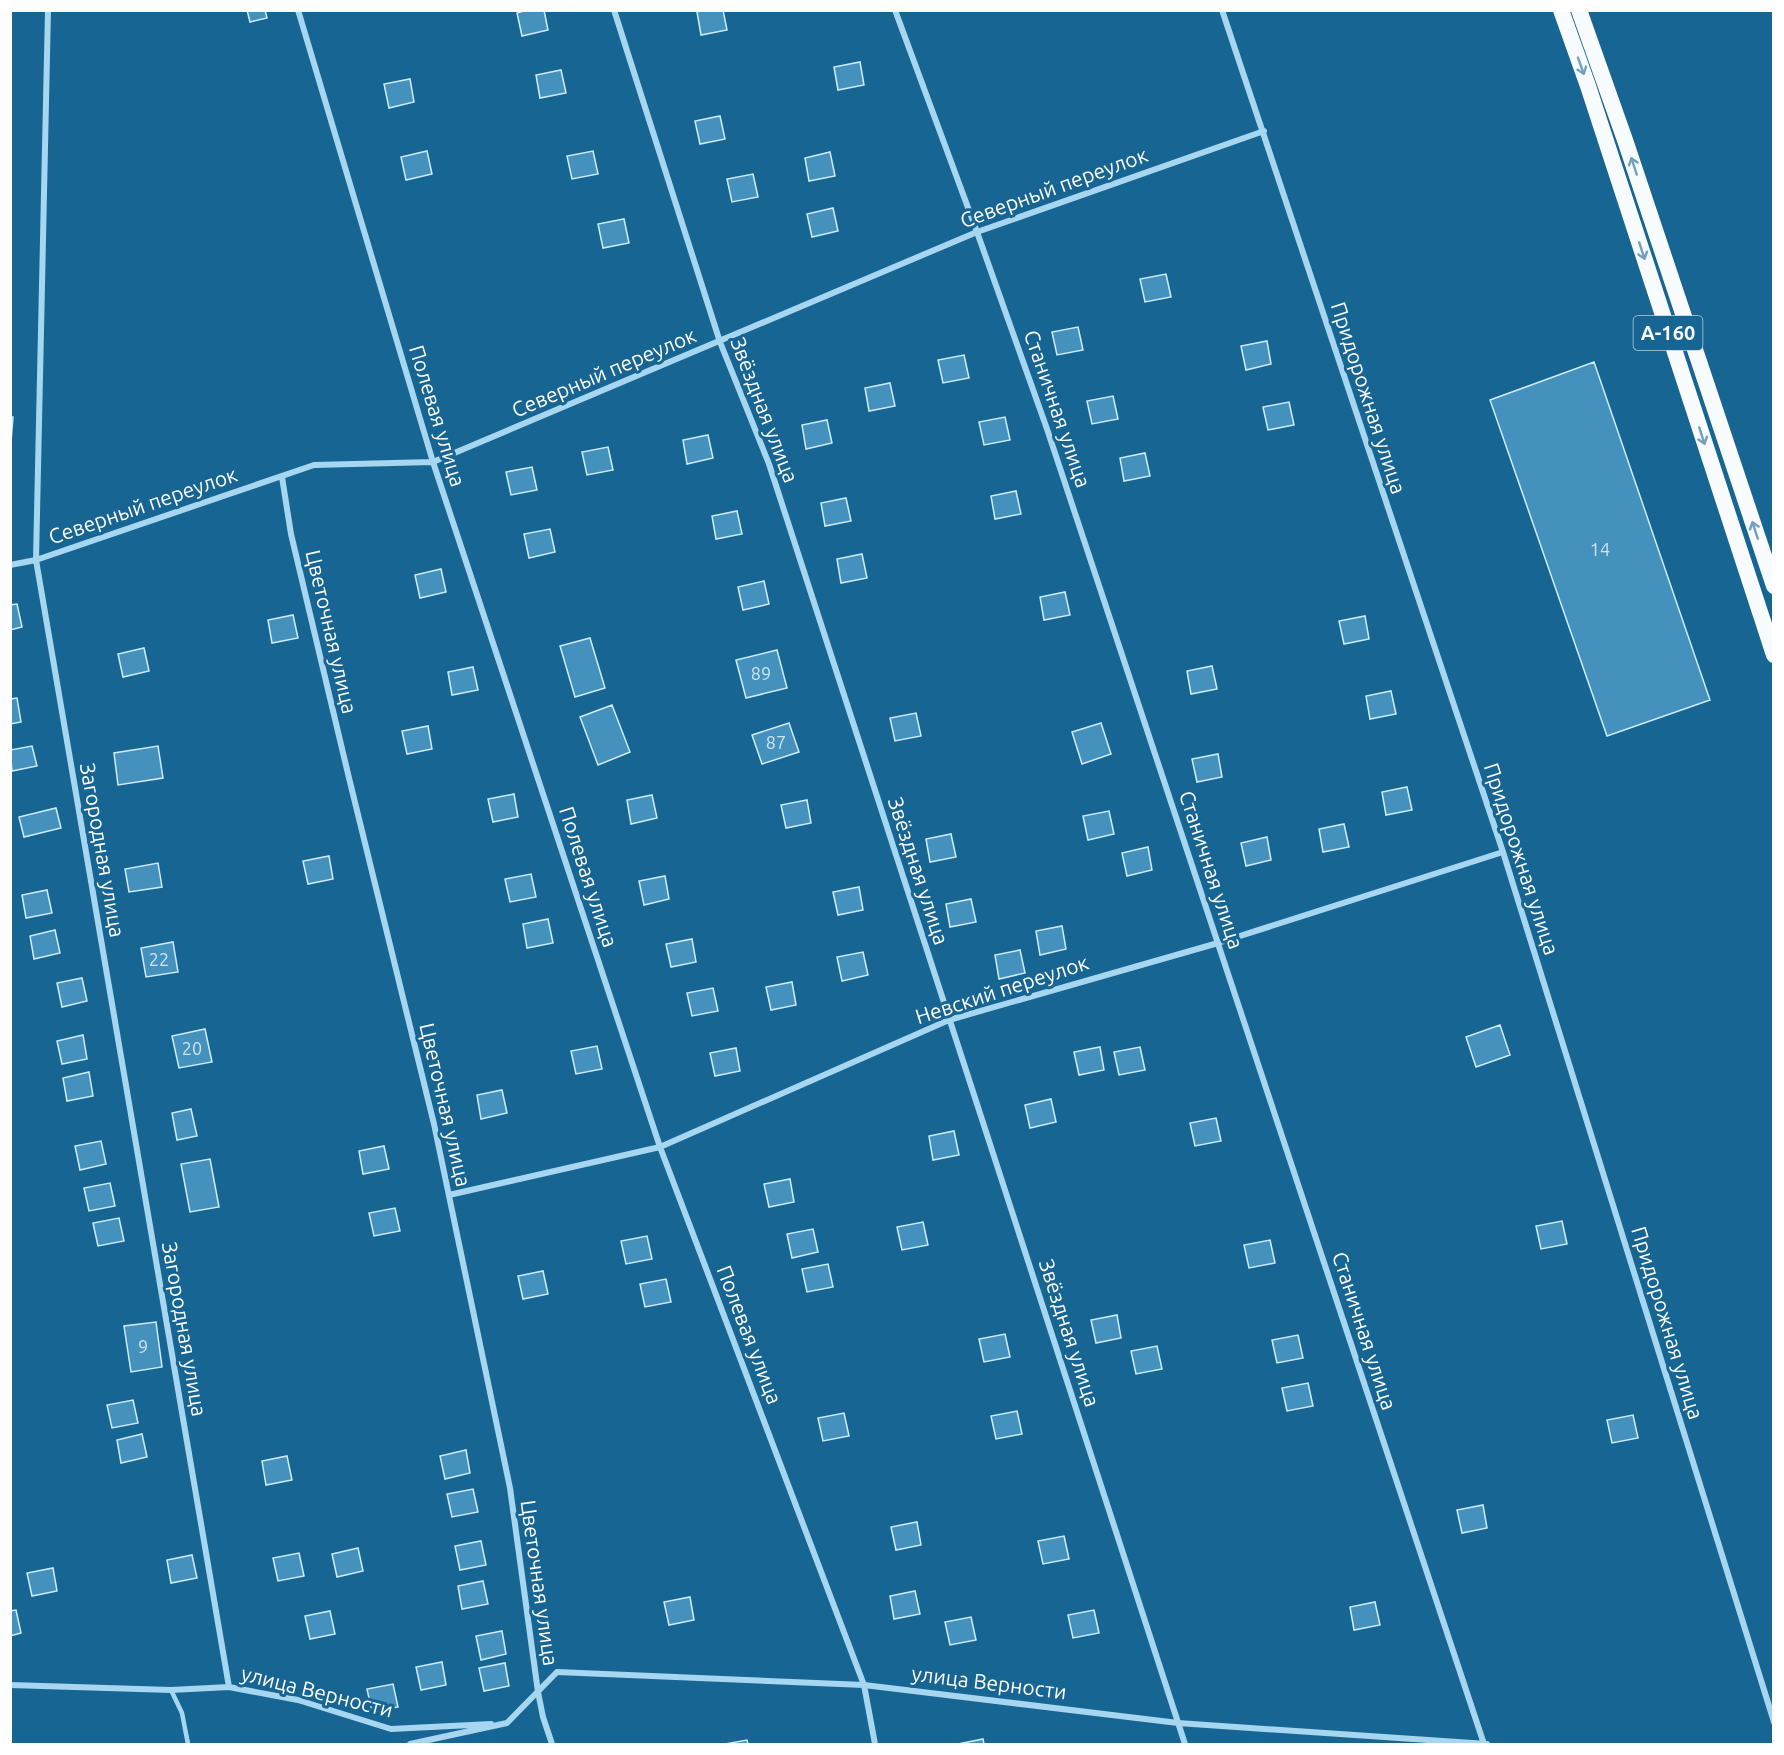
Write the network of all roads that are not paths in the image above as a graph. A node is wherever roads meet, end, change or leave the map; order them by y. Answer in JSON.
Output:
{"nodes":[{"id":1,"x":48,"y":10,"type":"edge"},
{"id":2,"x":298,"y":10,"type":"edge"},
{"id":3,"x":614,"y":10,"type":"edge"},
{"id":4,"x":895,"y":10,"type":"edge"},
{"id":5,"x":1222,"y":10,"type":"edge"},
{"id":6,"x":1561,"y":10,"type":"edge"},
{"id":7,"x":1579,"y":10,"type":"edge"},
{"id":8,"x":1264,"y":131,"type":"junction"},
{"id":9,"x":977,"y":232,"type":"junction"},
{"id":10,"x":720,"y":342,"type":"junction"},
{"id":11,"x":433,"y":462,"type":"junction"},
{"id":12,"x":282,"y":477,"type":"junction"},
{"id":13,"x":36,"y":560,"type":"junction"},
{"id":14,"x":10,"y":565,"type":"edge"},
{"id":15,"x":1773,"y":586,"type":"edge"},
{"id":16,"x":1773,"y":656,"type":"edge"},
{"id":17,"x":1503,"y":852,"type":"junction"},
{"id":18,"x":1218,"y":943,"type":"junction"},
{"id":19,"x":949,"y":1020,"type":"junction"},
{"id":20,"x":660,"y":1147,"type":"junction"},
{"id":21,"x":449,"y":1195,"type":"junction"},
{"id":22,"x":10,"y":1685,"type":"edge"},
{"id":23,"x":864,"y":1685,"type":"junction"},
{"id":24,"x":229,"y":1688,"type":"junction"},
{"id":25,"x":171,"y":1690,"type":"junction"},
{"id":26,"x":538,"y":1692,"type":"junction"},
{"id":27,"x":1773,"y":1722,"type":"edge"},
{"id":28,"x":507,"y":1723,"type":"junction"},
{"id":29,"x":1178,"y":1723,"type":"junction"},
{"id":30,"x":188,"y":1744,"type":"edge"},
{"id":31,"x":410,"y":1744,"type":"edge"},
{"id":32,"x":552,"y":1744,"type":"edge"},
{"id":33,"x":875,"y":1744,"type":"edge"},
{"id":34,"x":1185,"y":1744,"type":"edge"},
{"id":35,"x":1485,"y":1744,"type":"edge"}],
"edges":[{"from":1,"to":13,"type":"street","name":"Загородная улица"},
{"from":2,"to":11,"type":"street","name":"Полевая улица"},
{"from":3,"to":10,"type":"street","name":"Звёздная улица"},
{"from":4,"to":9,"type":"street","name":"Станичная улица"},
{"from":5,"to":8,"type":"street","name":"Придорожная улица"},
{"from":6,"to":16,"type":"highway","number":"А-160","one_way":true},
{"from":15,"to":7,"type":"highway","number":"А-160","one_way":true},
{"from":8,"to":9,"type":"street","name":"Северный переулок"},
{"from":8,"to":17,"type":"street","name":"Придорожная улица"},
{"from":9,"to":10,"type":"street","name":"Северный переулок"},
{"from":9,"to":18,"type":"street","name":"Станичная улица"},
{"from":10,"to":11,"type":"street","name":"Северный переулок"},
{"from":10,"to":19,"type":"street","name":"Звёздная улица"},
{"from":11,"to":12,"type":"street","name":"Северный переулок"},
{"from":11,"to":20,"type":"street","name":"Полевая улица"},
{"from":12,"to":13,"type":"street","name":"Северный переулок"},
{"from":12,"to":21,"type":"street","name":"Цветочная улица"},
{"from":13,"to":14,"type":"street","name":"Северный переулок"},
{"from":13,"to":24,"type":"street","name":"Загородная улица"},
{"from":17,"to":18,"type":"street","name":"Невский переулок"},
{"from":17,"to":27,"type":"street","name":"Придорожная улица"},
{"from":18,"to":19,"type":"street","name":"Невский переулок"},
{"from":18,"to":35,"type":"street","name":"Станичная улица"},
{"from":19,"to":20,"type":"street","name":"Невский переулок"},
{"from":19,"to":29,"type":"street","name":"Звёздная улица"},
{"from":20,"to":21,"type":"street","name":"Невский переулок"},
{"from":20,"to":23,"type":"street","name":"Полевая улица"},
{"from":21,"to":26,"type":"street","name":"Цветочная улица"},
{"from":22,"to":25,"type":"street","name":"улица Верности"},
{"from":23,"to":26,"type":"street","name":"улица Верности"},
{"from":23,"to":29,"type":"street","name":"улица Верности"},
{"from":23,"to":33,"type":"street","name":"Полевая улица"},
{"from":24,"to":25,"type":"street","name":"улица Верности"},
{"from":24,"to":28,"type":"street","name":"улица Верности"},
{"from":25,"to":30,"type":"lane"},
{"from":26,"to":28,"type":"street","name":"улица Верности"},
{"from":26,"to":32,"type":"street","name":"Цветочная улица"},
{"from":28,"to":31,"type":"street","name":"улица Верности"},
{"from":29,"to":34,"type":"street","name":"Звёздная улица"},
{"from":29,"to":35,"type":"street","name":"улица Верности"}]}
